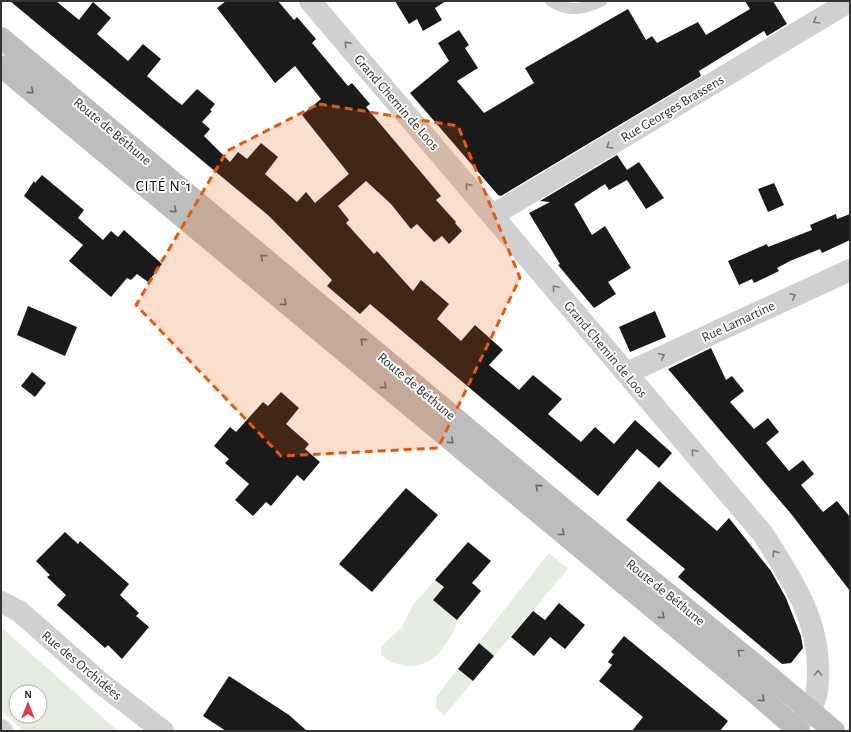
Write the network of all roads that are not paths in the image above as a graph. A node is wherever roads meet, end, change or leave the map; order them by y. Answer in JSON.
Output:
{"nodes":[{"id":1,"x":311,"y":1,"type":"edge"},
{"id":2,"x":551,"y":1,"type":"edge"},
{"id":3,"x":602,"y":1,"type":"edge"},
{"id":4,"x":850,"y":1,"type":"edge"},
{"id":5,"x":1,"y":38,"type":"edge"},
{"id":6,"x":1,"y":66,"type":"edge"},
{"id":7,"x":493,"y":215,"type":"junction"},
{"id":8,"x":850,"y":270,"type":"edge"},
{"id":9,"x":627,"y":373,"type":"junction"},
{"id":10,"x":1,"y":602,"type":"edge"},
{"id":11,"x":809,"y":710,"type":"junction"},
{"id":12,"x":797,"y":730,"type":"edge"},
{"id":13,"x":163,"y":731,"type":"edge"},
{"id":14,"x":834,"y":731,"type":"edge"}],
"edges":[{"from":7,"to":1,"type":"street","name":"Grand Chemin de Loos","one_way":true},
{"from":2,"to":3,"type":"lane"},
{"from":4,"to":7,"type":"street","name":"Rue Georges Brassens","one_way":true},
{"from":11,"to":5,"type":"main road","name":"Route de Béthune","one_way":true},
{"from":6,"to":12,"type":"main road","name":"Route de Béthune","one_way":true},
{"from":9,"to":7,"type":"street","name":"Grand Chemin de Loos","one_way":true},
{"from":9,"to":8,"type":"street","name":"Rue Lamartine","one_way":true},
{"from":11,"to":9,"type":"street","name":"Grand Chemin de Loos","one_way":true},
{"from":10,"to":13,"type":"street","name":"Rue des Orchidées"},
{"from":11,"to":12,"type":"street","name":"Grand Chemin de Loos"},
{"from":11,"to":14,"type":"main road","name":"Route de Béthune"}]}
